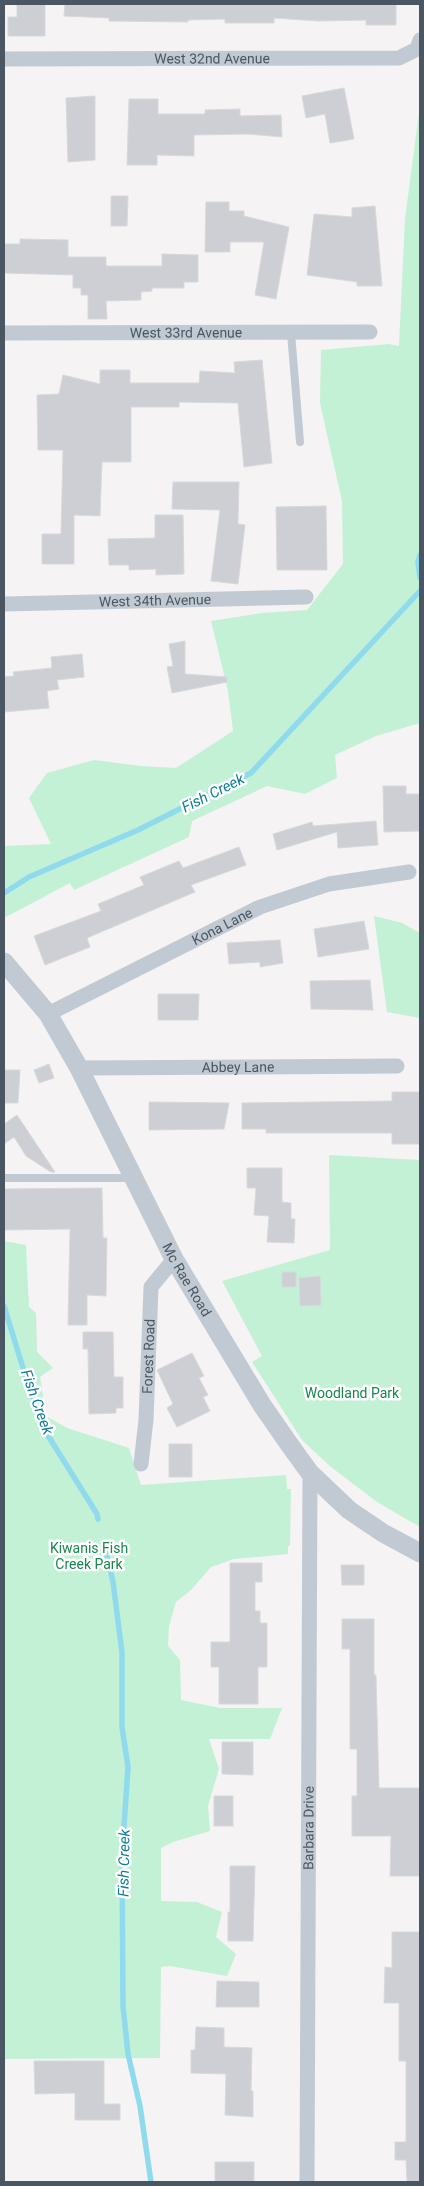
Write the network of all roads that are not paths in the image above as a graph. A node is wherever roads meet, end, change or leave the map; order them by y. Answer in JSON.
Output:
{"nodes":[{"id":1,"x":419,"y":44,"type":"edge"},
{"id":2,"x":4,"y":59,"type":"edge"},
{"id":3,"x":370,"y":332,"type":"dead end"},
{"id":4,"x":4,"y":333,"type":"edge"},
{"id":5,"x":291,"y":333,"type":"junction"},
{"id":6,"x":300,"y":442,"type":"dead end"},
{"id":7,"x":306,"y":597,"type":"dead end"},
{"id":8,"x":4,"y":604,"type":"edge"},
{"id":9,"x":409,"y":872,"type":"dead end"},
{"id":10,"x":4,"y":962,"type":"edge"},
{"id":11,"x":48,"y":1014,"type":"junction"},
{"id":12,"x":397,"y":1066,"type":"dead end"},
{"id":13,"x":80,"y":1068,"type":"junction"},
{"id":14,"x":4,"y":1178,"type":"edge"},
{"id":15,"x":134,"y":1178,"type":"junction"},
{"id":16,"x":174,"y":1260,"type":"junction"},
{"id":17,"x":141,"y":1464,"type":"dead end"},
{"id":18,"x":310,"y":1473,"type":"junction"},
{"id":19,"x":420,"y":1553,"type":"edge"},
{"id":20,"x":307,"y":2182,"type":"edge"}],
"edges":[{"from":1,"to":2,"type":"street","name":"West 32nd Avenue"},
{"from":3,"to":5,"type":"street","name":"West 33rd Avenue"},
{"from":4,"to":5,"type":"street","name":"West 33rd Avenue"},
{"from":5,"to":6,"type":"lane"},
{"from":7,"to":8,"type":"street","name":"West 34th Avenue"},
{"from":9,"to":11,"type":"street","name":"Kona Lane"},
{"from":10,"to":11,"type":"street","name":"Mc Rae Road"},
{"from":11,"to":13,"type":"street","name":"Mc Rae Road"},
{"from":12,"to":13,"type":"street","name":"Abbey Lane"},
{"from":13,"to":15,"type":"street","name":"Mc Rae Road"},
{"from":14,"to":15,"type":"lane"},
{"from":15,"to":16,"type":"street","name":"Mc Rae Road"},
{"from":16,"to":17,"type":"street","name":"Forest Road"},
{"from":16,"to":18,"type":"street","name":"Mc Rae Road"},
{"from":18,"to":19,"type":"street","name":"Mc Rae Road"},
{"from":18,"to":20,"type":"street","name":"Barbara Drive"}]}
